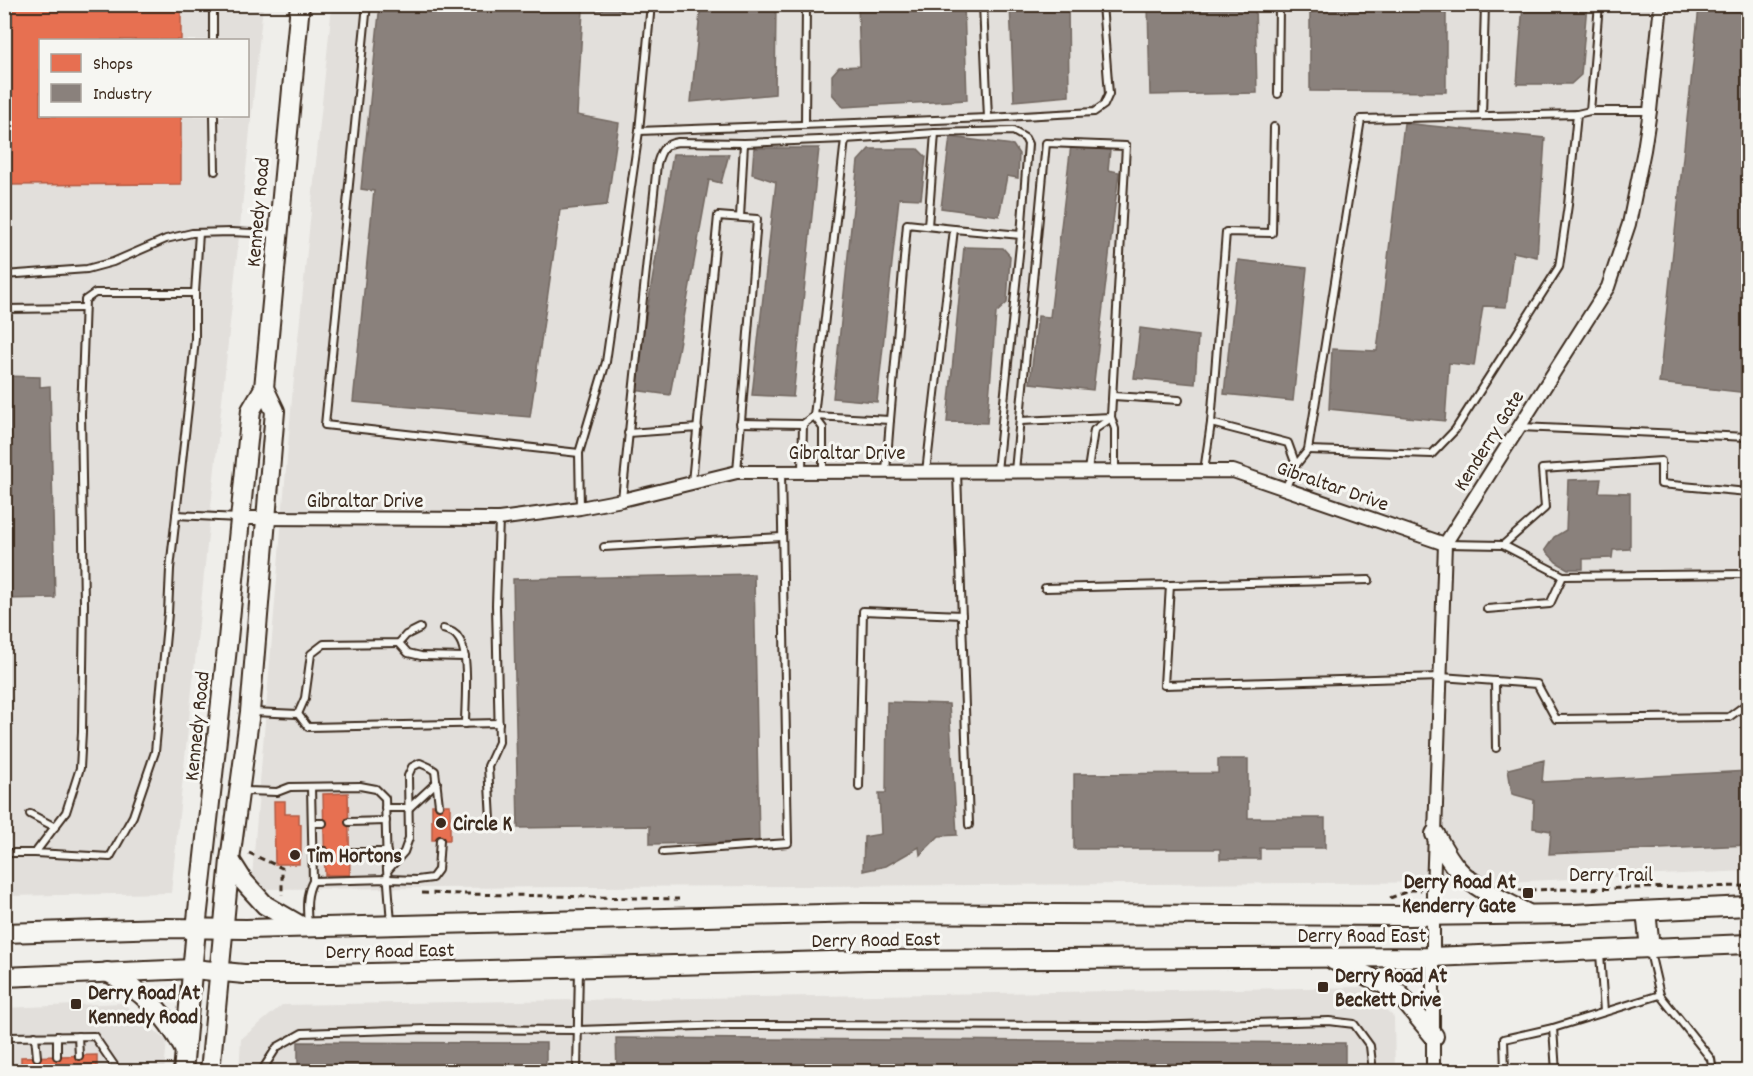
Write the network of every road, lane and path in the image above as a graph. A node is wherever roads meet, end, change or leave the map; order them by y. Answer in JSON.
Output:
{"nodes":[{"id":1,"x":213,"y":4,"type":"edge"},
{"id":2,"x":300,"y":4,"type":"edge"},
{"id":3,"x":367,"y":4,"type":"edge"},
{"id":4,"x":651,"y":4,"type":"edge"},
{"id":5,"x":806,"y":4,"type":"edge"},
{"id":6,"x":982,"y":4,"type":"edge"},
{"id":7,"x":1102,"y":4,"type":"edge"},
{"id":8,"x":1279,"y":4,"type":"edge"},
{"id":9,"x":1485,"y":4,"type":"edge"},
{"id":10,"x":1599,"y":4,"type":"edge"},
{"id":11,"x":1661,"y":4,"type":"edge"},
{"id":12,"x":213,"y":39,"type":"edge"},
{"id":13,"x":1278,"y":94,"type":"dead end"},
{"id":14,"x":1590,"y":111,"type":"junction"},
{"id":15,"x":1650,"y":111,"type":"junction"},
{"id":16,"x":1576,"y":114,"type":"junction"},
{"id":17,"x":1482,"y":116,"type":"junction"},
{"id":18,"x":214,"y":117,"type":"edge"},
{"id":19,"x":988,"y":118,"type":"junction"},
{"id":20,"x":806,"y":124,"type":"junction"},
{"id":21,"x":1274,"y":127,"type":"dead end"},
{"id":22,"x":639,"y":131,"type":"junction"},
{"id":23,"x":935,"y":133,"type":"junction"},
{"id":24,"x":845,"y":139,"type":"junction"},
{"id":25,"x":744,"y":143,"type":"junction"},
{"id":26,"x":215,"y":171,"type":"dead end"},
{"id":27,"x":740,"y":217,"type":"junction"},
{"id":28,"x":928,"y":226,"type":"junction"},
{"id":29,"x":954,"y":229,"type":"junction"},
{"id":30,"x":199,"y":233,"type":"junction"},
{"id":31,"x":277,"y":234,"type":"junction"},
{"id":32,"x":1021,"y":235,"type":"junction"},
{"id":33,"x":4,"y":275,"type":"edge"},
{"id":34,"x":195,"y":293,"type":"junction"},
{"id":35,"x":84,"y":308,"type":"junction"},
{"id":36,"x":4,"y":309,"type":"edge"},
{"id":37,"x":264,"y":388,"type":"junction"},
{"id":38,"x":1113,"y":396,"type":"junction"},
{"id":39,"x":1179,"y":400,"type":"dead end"},
{"id":40,"x":814,"y":416,"type":"junction"},
{"id":41,"x":1111,"y":417,"type":"junction"},
{"id":42,"x":890,"y":420,"type":"junction"},
{"id":43,"x":1020,"y":421,"type":"junction"},
{"id":44,"x":740,"y":423,"type":"junction"},
{"id":45,"x":1211,"y":423,"type":"junction"},
{"id":46,"x":803,"y":424,"type":"junction"},
{"id":47,"x":1520,"y":427,"type":"junction"},
{"id":48,"x":698,"y":428,"type":"junction"},
{"id":49,"x":628,"y":433,"type":"junction"},
{"id":50,"x":1749,"y":437,"type":"edge"},
{"id":51,"x":1308,"y":450,"type":"junction"},
{"id":52,"x":579,"y":453,"type":"junction"},
{"id":53,"x":1296,"y":465,"type":"junction"},
{"id":54,"x":1088,"y":470,"type":"junction"},
{"id":55,"x":781,"y":471,"type":"junction"},
{"id":56,"x":823,"y":471,"type":"junction"},
{"id":57,"x":886,"y":471,"type":"junction"},
{"id":58,"x":957,"y":471,"type":"junction"},
{"id":59,"x":997,"y":471,"type":"junction"},
{"id":60,"x":1015,"y":471,"type":"junction"},
{"id":61,"x":1115,"y":471,"type":"junction"},
{"id":62,"x":1204,"y":471,"type":"junction"},
{"id":63,"x":737,"y":472,"type":"junction"},
{"id":64,"x":802,"y":472,"type":"junction"},
{"id":65,"x":926,"y":472,"type":"junction"},
{"id":66,"x":692,"y":483,"type":"junction"},
{"id":67,"x":1285,"y":489,"type":"junction"},
{"id":68,"x":1749,"y":492,"type":"edge"},
{"id":69,"x":622,"y":500,"type":"junction"},
{"id":70,"x":580,"y":508,"type":"junction"},
{"id":71,"x":176,"y":515,"type":"junction"},
{"id":72,"x":240,"y":518,"type":"junction"},
{"id":73,"x":266,"y":519,"type":"junction"},
{"id":74,"x":499,"y":519,"type":"junction"},
{"id":75,"x":782,"y":537,"type":"junction"},
{"id":76,"x":1445,"y":544,"type":"junction"},
{"id":77,"x":1503,"y":545,"type":"junction"},
{"id":78,"x":604,"y":547,"type":"dead end"},
{"id":79,"x":1749,"y":574,"type":"edge"},
{"id":80,"x":1563,"y":576,"type":"junction"},
{"id":81,"x":1369,"y":580,"type":"dead end"},
{"id":82,"x":1170,"y":585,"type":"junction"},
{"id":83,"x":1046,"y":588,"type":"dead end"},
{"id":84,"x":1487,"y":609,"type":"dead end"},
{"id":85,"x":962,"y":615,"type":"junction"},
{"id":86,"x":420,"y":628,"type":"dead end"},
{"id":87,"x":443,"y":629,"type":"dead end"},
{"id":88,"x":399,"y":643,"type":"junction"},
{"id":89,"x":465,"y":657,"type":"junction"},
{"id":90,"x":1441,"y":677,"type":"junction"},
{"id":91,"x":1495,"y":681,"type":"junction"},
{"id":92,"x":1749,"y":703,"type":"edge"},
{"id":93,"x":250,"y":712,"type":"junction"},
{"id":94,"x":298,"y":714,"type":"junction"},
{"id":95,"x":499,"y":723,"type":"junction"},
{"id":96,"x":465,"y":724,"type":"junction"},
{"id":97,"x":1496,"y":748,"type":"dead end"},
{"id":98,"x":437,"y":782,"type":"junction"},
{"id":99,"x":311,"y":787,"type":"junction"},
{"id":100,"x":859,"y":787,"type":"dead end"},
{"id":101,"x":239,"y":790,"type":"junction"},
{"id":102,"x":439,"y":805,"type":"dead end"},
{"id":103,"x":385,"y":808,"type":"junction"},
{"id":104,"x":409,"y":808,"type":"junction"},
{"id":105,"x":30,"y":814,"type":"dead end"},
{"id":106,"x":491,"y":820,"type":"dead end"},
{"id":107,"x":386,"y":821,"type":"junction"},
{"id":108,"x":349,"y":822,"type":"dead end"},
{"id":109,"x":312,"y":823,"type":"junction"},
{"id":110,"x":324,"y":823,"type":"dead end"},
{"id":111,"x":969,"y":825,"type":"dead end"},
{"id":112,"x":55,"y":827,"type":"junction"},
{"id":113,"x":1435,"y":834,"type":"junction"},
{"id":114,"x":440,"y":840,"type":"dead end"},
{"id":115,"x":312,"y":851,"type":"junction"},
{"id":116,"x":324,"y":851,"type":"dead end"},
{"id":117,"x":350,"y":852,"type":"dead end"},
{"id":118,"x":387,"y":852,"type":"junction"},
{"id":119,"x":663,"y":852,"type":"dead end"},
{"id":120,"x":4,"y":853,"type":"edge"},
{"id":121,"x":35,"y":853,"type":"junction"},
{"id":122,"x":249,"y":853,"type":"dead end"},
{"id":123,"x":230,"y":860,"type":"junction"},
{"id":124,"x":387,"y":870,"type":"junction"},
{"id":125,"x":388,"y":879,"type":"junction"},
{"id":126,"x":313,"y":881,"type":"junction"},
{"id":127,"x":1749,"y":886,"type":"edge"},
{"id":128,"x":1511,"y":890,"type":"dead end"},
{"id":129,"x":283,"y":900,"type":"dead end"},
{"id":130,"x":1749,"y":906,"type":"edge"},
{"id":131,"x":1646,"y":911,"type":"junction"},
{"id":132,"x":1528,"y":914,"type":"junction"},
{"id":133,"x":1432,"y":915,"type":"junction"},
{"id":134,"x":391,"y":925,"type":"junction"},
{"id":135,"x":306,"y":927,"type":"junction"},
{"id":136,"x":196,"y":929,"type":"junction"},
{"id":137,"x":223,"y":929,"type":"junction"},
{"id":138,"x":4,"y":933,"type":"edge"},
{"id":139,"x":1749,"y":944,"type":"edge"},
{"id":140,"x":1650,"y":949,"type":"junction"},
{"id":141,"x":1600,"y":951,"type":"junction"},
{"id":142,"x":1432,"y":957,"type":"junction"},
{"id":143,"x":1329,"y":958,"type":"junction"},
{"id":144,"x":579,"y":968,"type":"junction"},
{"id":145,"x":193,"y":969,"type":"junction"},
{"id":146,"x":107,"y":972,"type":"junction"},
{"id":147,"x":218,"y":972,"type":"junction"},
{"id":148,"x":4,"y":977,"type":"edge"},
{"id":149,"x":1660,"y":995,"type":"junction"},
{"id":150,"x":1604,"y":1012,"type":"junction"},
{"id":151,"x":1553,"y":1028,"type":"junction"},
{"id":152,"x":578,"y":1030,"type":"junction"},
{"id":153,"x":35,"y":1036,"type":"junction"},
{"id":154,"x":57,"y":1036,"type":"junction"},
{"id":155,"x":78,"y":1036,"type":"junction"},
{"id":156,"x":1434,"y":1036,"type":"junction"},
{"id":157,"x":4,"y":1037,"type":"edge"},
{"id":158,"x":184,"y":1048,"type":"junction"},
{"id":159,"x":57,"y":1056,"type":"dead end"},
{"id":160,"x":79,"y":1056,"type":"dead end"},
{"id":161,"x":37,"y":1057,"type":"dead end"},
{"id":162,"x":114,"y":1071,"type":"edge"},
{"id":163,"x":183,"y":1071,"type":"edge"},
{"id":164,"x":210,"y":1071,"type":"edge"},
{"id":165,"x":261,"y":1071,"type":"edge"},
{"id":166,"x":577,"y":1071,"type":"edge"},
{"id":167,"x":1373,"y":1071,"type":"edge"},
{"id":168,"x":1433,"y":1071,"type":"edge"},
{"id":169,"x":1505,"y":1071,"type":"edge"},
{"id":170,"x":1556,"y":1071,"type":"edge"},
{"id":171,"x":1713,"y":1071,"type":"edge"}],
"edges":[{"from":1,"to":12,"type":"lane"},
{"from":2,"to":31,"type":"main road","name":"Kennedy Road"},
{"from":3,"to":52,"type":"lane"},
{"from":4,"to":22,"type":"lane"},
{"from":5,"to":20,"type":"lane"},
{"from":6,"to":19,"type":"lane"},
{"from":7,"to":19,"type":"lane"},
{"from":8,"to":13,"type":"lane"},
{"from":9,"to":17,"type":"lane"},
{"from":10,"to":14,"type":"lane"},
{"from":11,"to":15,"type":"street","name":"Kenderry Gate"},
{"from":14,"to":15,"type":"lane"},
{"from":14,"to":16,"type":"lane"},
{"from":15,"to":47,"type":"street","name":"Kenderry Gate"},
{"from":16,"to":17,"type":"lane"},
{"from":16,"to":51,"type":"lane"},
{"from":17,"to":51,"type":"lane"},
{"from":18,"to":26,"type":"lane"},
{"from":19,"to":20,"type":"lane"},
{"from":20,"to":22,"type":"lane"},
{"from":21,"to":45,"type":"lane"},
{"from":22,"to":52,"type":"lane"},
{"from":23,"to":24,"type":"lane"},
{"from":23,"to":28,"type":"lane"},
{"from":23,"to":32,"type":"lane"},
{"from":24,"to":25,"type":"lane"},
{"from":24,"to":40,"type":"lane"},
{"from":25,"to":27,"type":"lane"},
{"from":25,"to":49,"type":"lane"},
{"from":27,"to":44,"type":"lane"},
{"from":27,"to":48,"type":"lane"},
{"from":28,"to":29,"type":"lane"},
{"from":28,"to":42,"type":"lane"},
{"from":29,"to":32,"type":"lane"},
{"from":29,"to":65,"type":"lane"},
{"from":30,"to":31,"type":"lane"},
{"from":30,"to":33,"type":"lane"},
{"from":30,"to":34,"type":"lane"},
{"from":31,"to":37,"type":"main road","name":"Kennedy Road"},
{"from":32,"to":59,"type":"lane"},
{"from":34,"to":35,"type":"lane"},
{"from":34,"to":71,"type":"lane"},
{"from":35,"to":36,"type":"lane"},
{"from":35,"to":112,"type":"lane"},
{"from":37,"to":72,"type":"main road","name":"Kennedy Road"},
{"from":37,"to":73,"type":"main road","name":"Kennedy Road"},
{"from":38,"to":39,"type":"lane"},
{"from":38,"to":41,"type":"lane"},
{"from":38,"to":43,"type":"lane"},
{"from":40,"to":42,"type":"lane"},
{"from":40,"to":46,"type":"lane"},
{"from":40,"to":56,"type":"lane"},
{"from":41,"to":43,"type":"lane"},
{"from":41,"to":54,"type":"lane"},
{"from":41,"to":61,"type":"lane"},
{"from":42,"to":57,"type":"lane"},
{"from":43,"to":60,"type":"lane"},
{"from":44,"to":46,"type":"lane"},
{"from":44,"to":63,"type":"lane"},
{"from":45,"to":53,"type":"lane"},
{"from":45,"to":62,"type":"lane"},
{"from":46,"to":64,"type":"lane"},
{"from":47,"to":50,"type":"lane"},
{"from":47,"to":76,"type":"street","name":"Kenderry Gate"},
{"from":48,"to":49,"type":"lane"},
{"from":48,"to":66,"type":"lane"},
{"from":49,"to":69,"type":"lane"},
{"from":51,"to":53,"type":"lane"},
{"from":52,"to":70,"type":"lane"},
{"from":53,"to":67,"type":"lane"},
{"from":54,"to":60,"type":"street","name":"Gibraltar Drive"},
{"from":54,"to":61,"type":"street","name":"Gibraltar Drive"},
{"from":55,"to":63,"type":"street","name":"Gibraltar Drive"},
{"from":55,"to":64,"type":"street","name":"Gibraltar Drive"},
{"from":55,"to":75,"type":"lane"},
{"from":56,"to":57,"type":"street","name":"Gibraltar Drive"},
{"from":56,"to":64,"type":"street","name":"Gibraltar Drive"},
{"from":57,"to":65,"type":"street","name":"Gibraltar Drive"},
{"from":58,"to":59,"type":"street","name":"Gibraltar Drive"},
{"from":58,"to":65,"type":"street","name":"Gibraltar Drive"},
{"from":58,"to":85,"type":"lane"},
{"from":59,"to":60,"type":"street","name":"Gibraltar Drive"},
{"from":61,"to":62,"type":"street","name":"Gibraltar Drive"},
{"from":62,"to":67,"type":"street","name":"Gibraltar Drive"},
{"from":63,"to":66,"type":"street","name":"Gibraltar Drive"},
{"from":66,"to":69,"type":"street","name":"Gibraltar Drive"},
{"from":67,"to":76,"type":"street","name":"Gibraltar Drive"},
{"from":68,"to":77,"type":"lane"},
{"from":69,"to":70,"type":"street","name":"Gibraltar Drive"},
{"from":70,"to":74,"type":"street","name":"Gibraltar Drive"},
{"from":71,"to":72,"type":"lane"},
{"from":71,"to":121,"type":"lane"},
{"from":72,"to":73,"type":"street","name":"Gibraltar Drive"},
{"from":72,"to":136,"type":"main road","name":"Kennedy Road"},
{"from":73,"to":74,"type":"street","name":"Gibraltar Drive"},
{"from":73,"to":93,"type":"main road","name":"Kennedy Road"},
{"from":74,"to":95,"type":"lane"},
{"from":75,"to":78,"type":"lane"},
{"from":75,"to":119,"type":"lane"},
{"from":76,"to":77,"type":"lane"},
{"from":76,"to":90,"type":"street"},
{"from":77,"to":80,"type":"lane"},
{"from":79,"to":80,"type":"lane"},
{"from":80,"to":84,"type":"lane"},
{"from":81,"to":82,"type":"lane"},
{"from":82,"to":83,"type":"lane"},
{"from":82,"to":90,"type":"lane"},
{"from":85,"to":100,"type":"lane"},
{"from":85,"to":111,"type":"lane"},
{"from":86,"to":88,"type":"lane"},
{"from":87,"to":89,"type":"lane"},
{"from":88,"to":89,"type":"lane"},
{"from":88,"to":94,"type":"lane"},
{"from":89,"to":96,"type":"lane"},
{"from":90,"to":91,"type":"lane"},
{"from":90,"to":113,"type":"street"},
{"from":91,"to":92,"type":"lane"},
{"from":91,"to":97,"type":"lane"},
{"from":93,"to":94,"type":"lane"},
{"from":93,"to":101,"type":"main road","name":"Kennedy Road"},
{"from":94,"to":96,"type":"lane"},
{"from":95,"to":96,"type":"lane"},
{"from":95,"to":106,"type":"lane"},
{"from":98,"to":102,"type":"lane"},
{"from":98,"to":104,"type":"lane"},
{"from":98,"to":104,"type":"lane"},
{"from":99,"to":101,"type":"lane"},
{"from":99,"to":103,"type":"lane"},
{"from":99,"to":109,"type":"lane"},
{"from":101,"to":123,"type":"main road","name":"Kennedy Road"},
{"from":103,"to":104,"type":"lane"},
{"from":103,"to":107,"type":"lane"},
{"from":104,"to":124,"type":"lane"},
{"from":105,"to":112,"type":"lane"},
{"from":107,"to":108,"type":"lane"},
{"from":107,"to":118,"type":"lane"},
{"from":109,"to":110,"type":"lane"},
{"from":109,"to":115,"type":"lane"},
{"from":112,"to":121,"type":"lane"},
{"from":113,"to":132,"type":"main road"},
{"from":113,"to":133,"type":"street"},
{"from":114,"to":125,"type":"lane"},
{"from":115,"to":116,"type":"lane"},
{"from":115,"to":126,"type":"lane"},
{"from":117,"to":118,"type":"lane"},
{"from":118,"to":124,"type":"lane"},
{"from":120,"to":121,"type":"lane"},
{"from":122,"to":129,"type":"path"},
{"from":123,"to":135,"type":"main road"},
{"from":123,"to":137,"type":"main road","name":"Kennedy Road"},
{"from":124,"to":125,"type":"lane"},
{"from":125,"to":126,"type":"lane"},
{"from":125,"to":134,"type":"lane"},
{"from":126,"to":135,"type":"lane"},
{"from":127,"to":128,"type":"path","name":"Derry Trail"},
{"from":130,"to":131,"type":"main road","name":"Derry Road East"},
{"from":131,"to":132,"type":"main road","name":"Derry Road East"},
{"from":131,"to":140,"type":"main road"},
{"from":132,"to":133,"type":"main road","name":"Derry Road East"},
{"from":133,"to":134,"type":"main road","name":"Derry Road East"},
{"from":133,"to":142,"type":"street"},
{"from":134,"to":135,"type":"main road","name":"Derry Road East"},
{"from":135,"to":137,"type":"main road","name":"Derry Road East"},
{"from":136,"to":137,"type":"main road","name":"Derry Road East"},
{"from":136,"to":138,"type":"main road","name":"Derry Road East"},
{"from":136,"to":145,"type":"main road","name":"Kennedy Road"},
{"from":137,"to":147,"type":"main road","name":"Kennedy Road"},
{"from":139,"to":140,"type":"main road","name":"Derry Road East"},
{"from":140,"to":141,"type":"main road","name":"Derry Road East"},
{"from":140,"to":149,"type":"lane"},
{"from":141,"to":142,"type":"main road","name":"Derry Road East"},
{"from":141,"to":150,"type":"lane"},
{"from":142,"to":143,"type":"main road","name":"Derry Road East"},
{"from":142,"to":156,"type":"street"},
{"from":143,"to":144,"type":"main road","name":"Derry Road East"},
{"from":143,"to":156,"type":"main road"},
{"from":144,"to":147,"type":"main road","name":"Derry Road East"},
{"from":144,"to":152,"type":"lane"},
{"from":145,"to":146,"type":"main road","name":"Derry Road East"},
{"from":145,"to":147,"type":"main road","name":"Derry Road East"},
{"from":145,"to":158,"type":"main road","name":"Kennedy Road"},
{"from":146,"to":148,"type":"main road","name":"Derry Road East"},
{"from":146,"to":158,"type":"main road"},
{"from":147,"to":164,"type":"main road","name":"Kennedy Road"},
{"from":149,"to":150,"type":"lane"},
{"from":149,"to":171,"type":"lane"},
{"from":150,"to":151,"type":"lane"},
{"from":151,"to":169,"type":"lane"},
{"from":151,"to":170,"type":"lane"},
{"from":152,"to":165,"type":"lane"},
{"from":152,"to":166,"type":"lane"},
{"from":152,"to":167,"type":"lane"},
{"from":153,"to":154,"type":"lane"},
{"from":153,"to":157,"type":"lane"},
{"from":153,"to":161,"type":"lane"},
{"from":154,"to":155,"type":"lane"},
{"from":154,"to":159,"type":"lane"},
{"from":155,"to":160,"type":"lane"},
{"from":155,"to":162,"type":"lane"},
{"from":156,"to":168,"type":"street"},
{"from":158,"to":163,"type":"main road","name":"Kennedy Road"}]}
